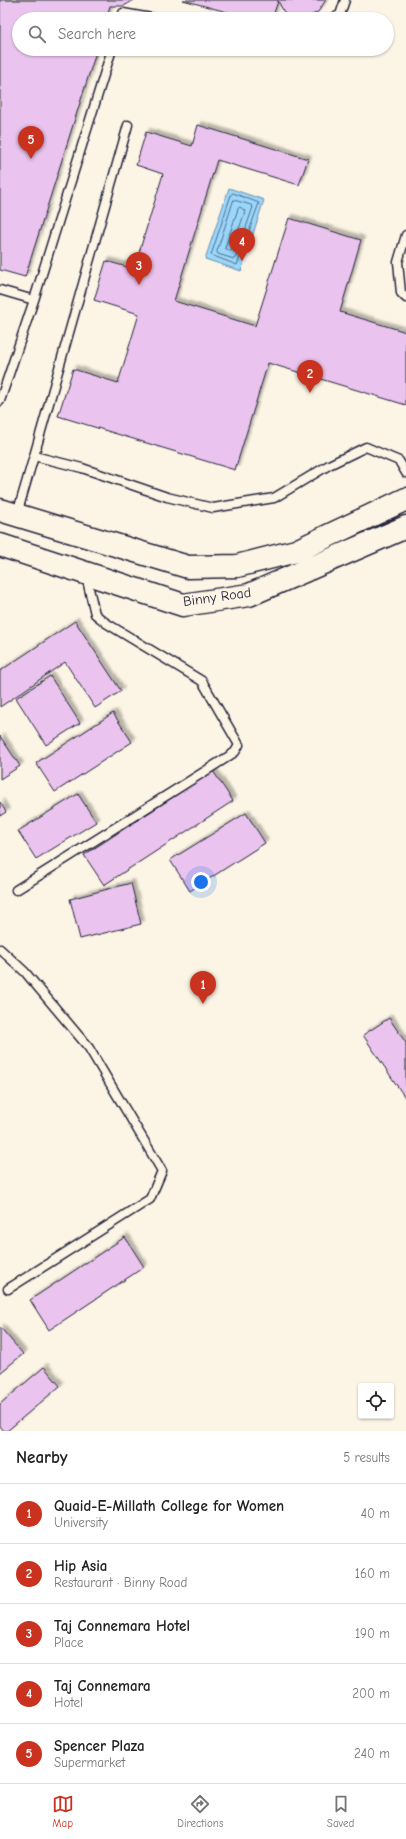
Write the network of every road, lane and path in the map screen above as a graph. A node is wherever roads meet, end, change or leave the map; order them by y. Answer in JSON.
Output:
{"nodes":[{"id":1,"x":345,"y":0,"type":"edge"},
{"id":2,"x":341,"y":12,"type":"edge"},
{"id":3,"x":110,"y":56,"type":"edge"},
{"id":4,"x":128,"y":125,"type":"dead end"},
{"id":5,"x":406,"y":235,"type":"edge"},
{"id":6,"x":0,"y":290,"type":"edge"},
{"id":7,"x":406,"y":298,"type":"edge"},
{"id":8,"x":34,"y":300,"type":"junction"},
{"id":9,"x":0,"y":401,"type":"edge"},
{"id":10,"x":34,"y":456,"type":"junction"},
{"id":11,"x":403,"y":460,"type":"edge"},
{"id":12,"x":406,"y":473,"type":"edge"},
{"id":13,"x":406,"y":500,"type":"edge"},
{"id":14,"x":8,"y":513,"type":"edge"},
{"id":15,"x":406,"y":527,"type":"edge"},
{"id":16,"x":0,"y":546,"type":"edge"},
{"id":17,"x":85,"y":573,"type":"junction"},
{"id":18,"x":16,"y":890,"type":"dead end"},
{"id":19,"x":0,"y":949,"type":"edge"},
{"id":20,"x":8,"y":1289,"type":"dead end"}],
"edges":[{"from":1,"to":2,"type":"lane"},
{"from":3,"to":8,"type":"lane"},
{"from":4,"to":10,"type":"lane"},
{"from":5,"to":7,"type":"lane"},
{"from":6,"to":8,"type":"lane"},
{"from":8,"to":9,"type":"lane"},
{"from":10,"to":11,"type":"lane"},
{"from":10,"to":14,"type":"lane"},
{"from":11,"to":12,"type":"lane"},
{"from":13,"to":14,"type":"main road","name":"Binny Road"},
{"from":15,"to":17,"type":"main road","name":"Binny Road"},
{"from":16,"to":17,"type":"main road","name":"Binny Road"},
{"from":17,"to":18,"type":"lane"},
{"from":19,"to":20,"type":"lane"}]}
